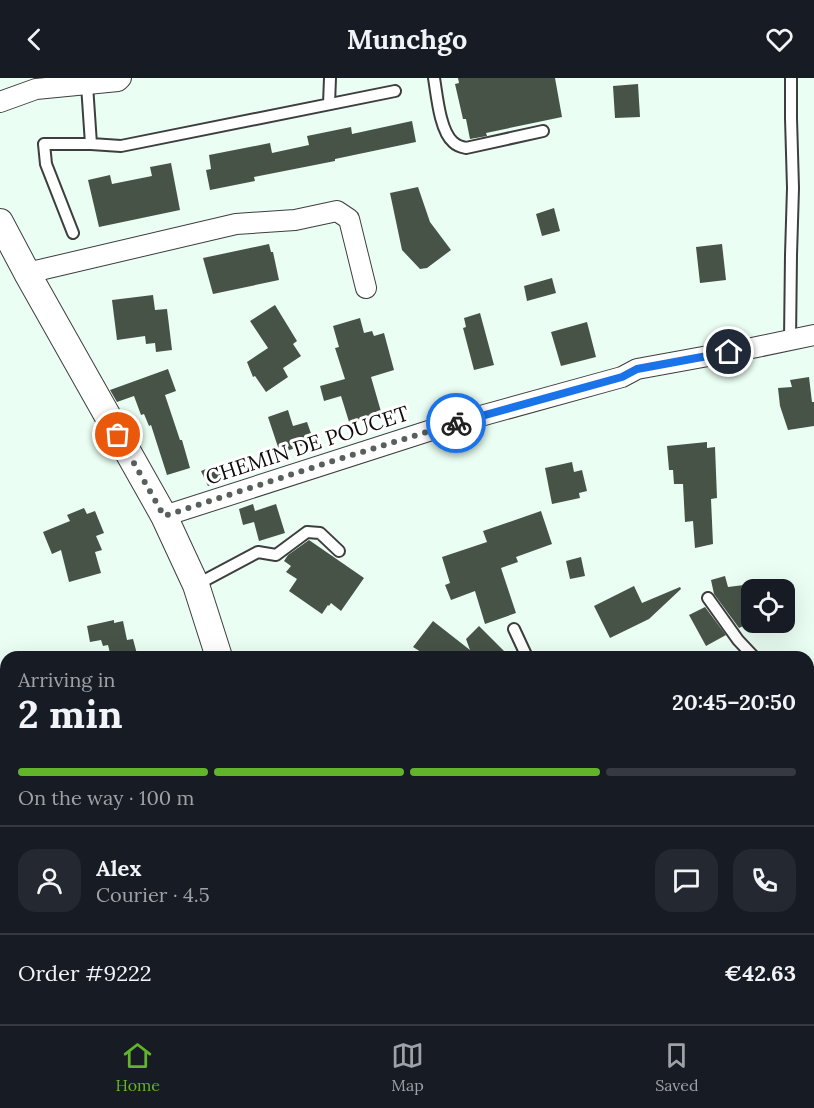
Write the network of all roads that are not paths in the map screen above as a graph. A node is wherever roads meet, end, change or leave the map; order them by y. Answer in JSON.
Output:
{"nodes":[{"id":1,"x":121,"y":78,"type":"edge"},
{"id":2,"x":330,"y":78,"type":"edge"},
{"id":3,"x":434,"y":78,"type":"edge"},
{"id":4,"x":791,"y":78,"type":"edge"},
{"id":5,"x":87,"y":85,"type":"junction"},
{"id":6,"x":396,"y":91,"type":"dead end"},
{"id":7,"x":0,"y":102,"type":"edge"},
{"id":8,"x":329,"y":104,"type":"junction"},
{"id":9,"x":543,"y":131,"type":"dead end"},
{"id":10,"x":91,"y":144,"type":"junction"},
{"id":11,"x":0,"y":222,"type":"edge"},
{"id":12,"x":73,"y":233,"type":"dead end"},
{"id":13,"x":27,"y":273,"type":"junction"},
{"id":14,"x":366,"y":288,"type":"dead end"},
{"id":15,"x":814,"y":335,"type":"edge"},
{"id":16,"x":790,"y":340,"type":"junction"},
{"id":17,"x":164,"y":516,"type":"junction"},
{"id":18,"x":339,"y":551,"type":"dead end"},
{"id":19,"x":196,"y":585,"type":"junction"},
{"id":20,"x":708,"y":598,"type":"dead end"},
{"id":21,"x":514,"y":629,"type":"dead end"},
{"id":22,"x":217,"y":651,"type":"edge"},
{"id":23,"x":524,"y":651,"type":"edge"},
{"id":24,"x":748,"y":651,"type":"edge"}],
"edges":[{"from":1,"to":5,"type":"street"},
{"from":2,"to":8,"type":"lane"},
{"from":3,"to":9,"type":"lane"},
{"from":4,"to":16,"type":"lane"},
{"from":5,"to":7,"type":"street"},
{"from":5,"to":10,"type":"lane"},
{"from":6,"to":8,"type":"lane"},
{"from":8,"to":10,"type":"lane"},
{"from":10,"to":12,"type":"lane"},
{"from":11,"to":13,"type":"street"},
{"from":13,"to":14,"type":"street"},
{"from":13,"to":17,"type":"street"},
{"from":15,"to":16,"type":"street","name":"CHEMIN DE POUCET"},
{"from":16,"to":17,"type":"street","name":"CHEMIN DE POUCET"},
{"from":17,"to":19,"type":"street"},
{"from":18,"to":19,"type":"lane"},
{"from":19,"to":22,"type":"street"},
{"from":20,"to":24,"type":"lane"},
{"from":21,"to":23,"type":"lane"}]}
